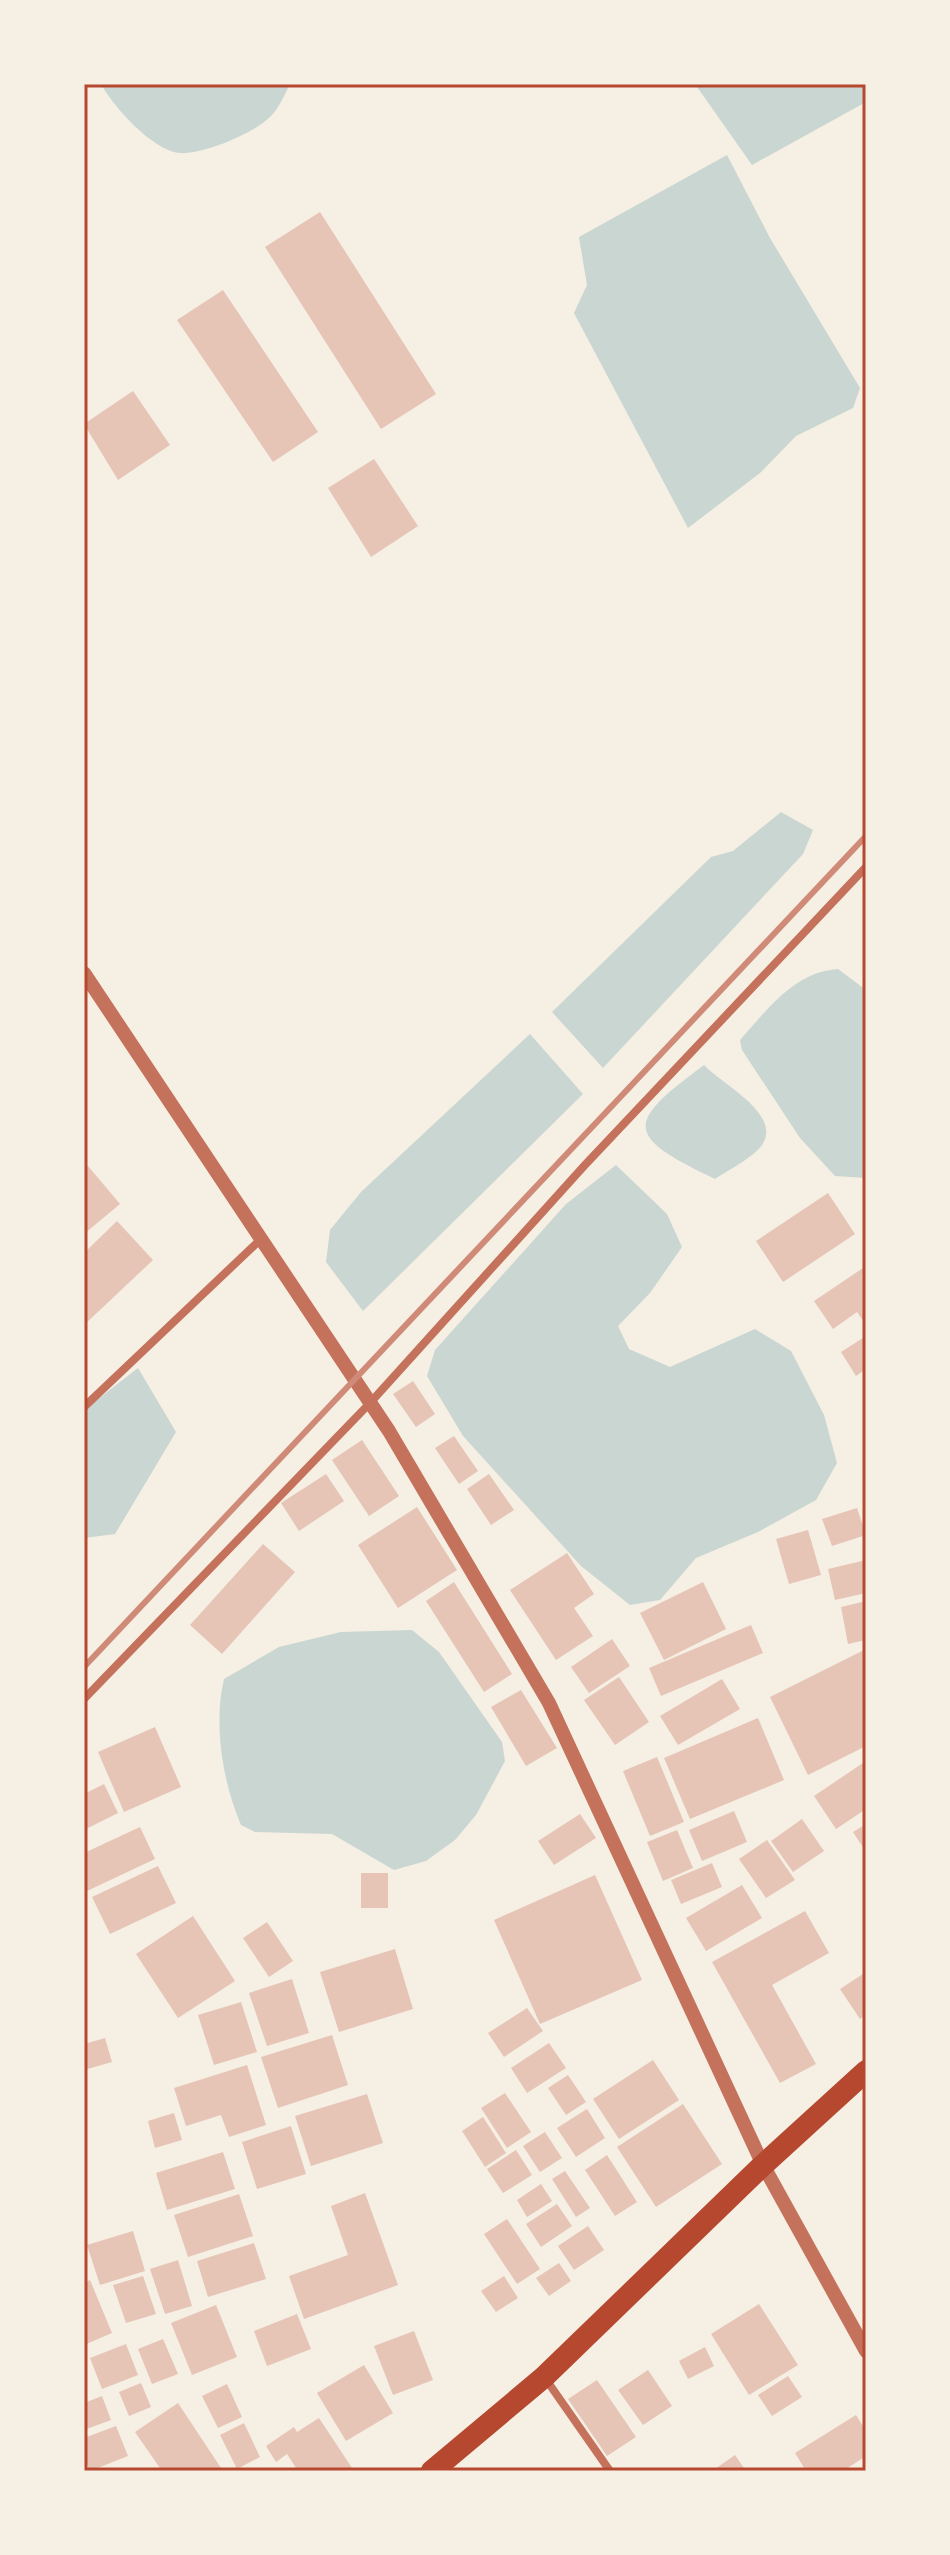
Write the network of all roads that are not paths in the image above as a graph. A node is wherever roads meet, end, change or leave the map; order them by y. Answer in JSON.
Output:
{"nodes":[{"id":1,"x":866,"y":867,"type":"edge"},
{"id":2,"x":84,"y":973,"type":"edge"},
{"id":3,"x":261,"y":1239,"type":"junction"},
{"id":4,"x":370,"y":1403,"type":"junction"},
{"id":5,"x":84,"y":1407,"type":"edge"},
{"id":6,"x":84,"y":1699,"type":"edge"},
{"id":7,"x":866,"y":2071,"type":"edge"},
{"id":8,"x":763,"y":2165,"type":"junction"},
{"id":9,"x":866,"y":2351,"type":"edge"},
{"id":10,"x":544,"y":2377,"type":"junction"},
{"id":11,"x":432,"y":2471,"type":"edge"},
{"id":12,"x":610,"y":2471,"type":"edge"}],
"edges":[{"from":1,"to":4,"type":"street"},
{"from":2,"to":3,"type":"street"},
{"from":3,"to":4,"type":"street"},
{"from":3,"to":5,"type":"street"},
{"from":4,"to":6,"type":"street"},
{"from":4,"to":8,"type":"street"},
{"from":7,"to":8,"type":"highway"},
{"from":8,"to":9,"type":"street"},
{"from":8,"to":10,"type":"highway"},
{"from":10,"to":11,"type":"highway"},
{"from":10,"to":12,"type":"street"}]}
